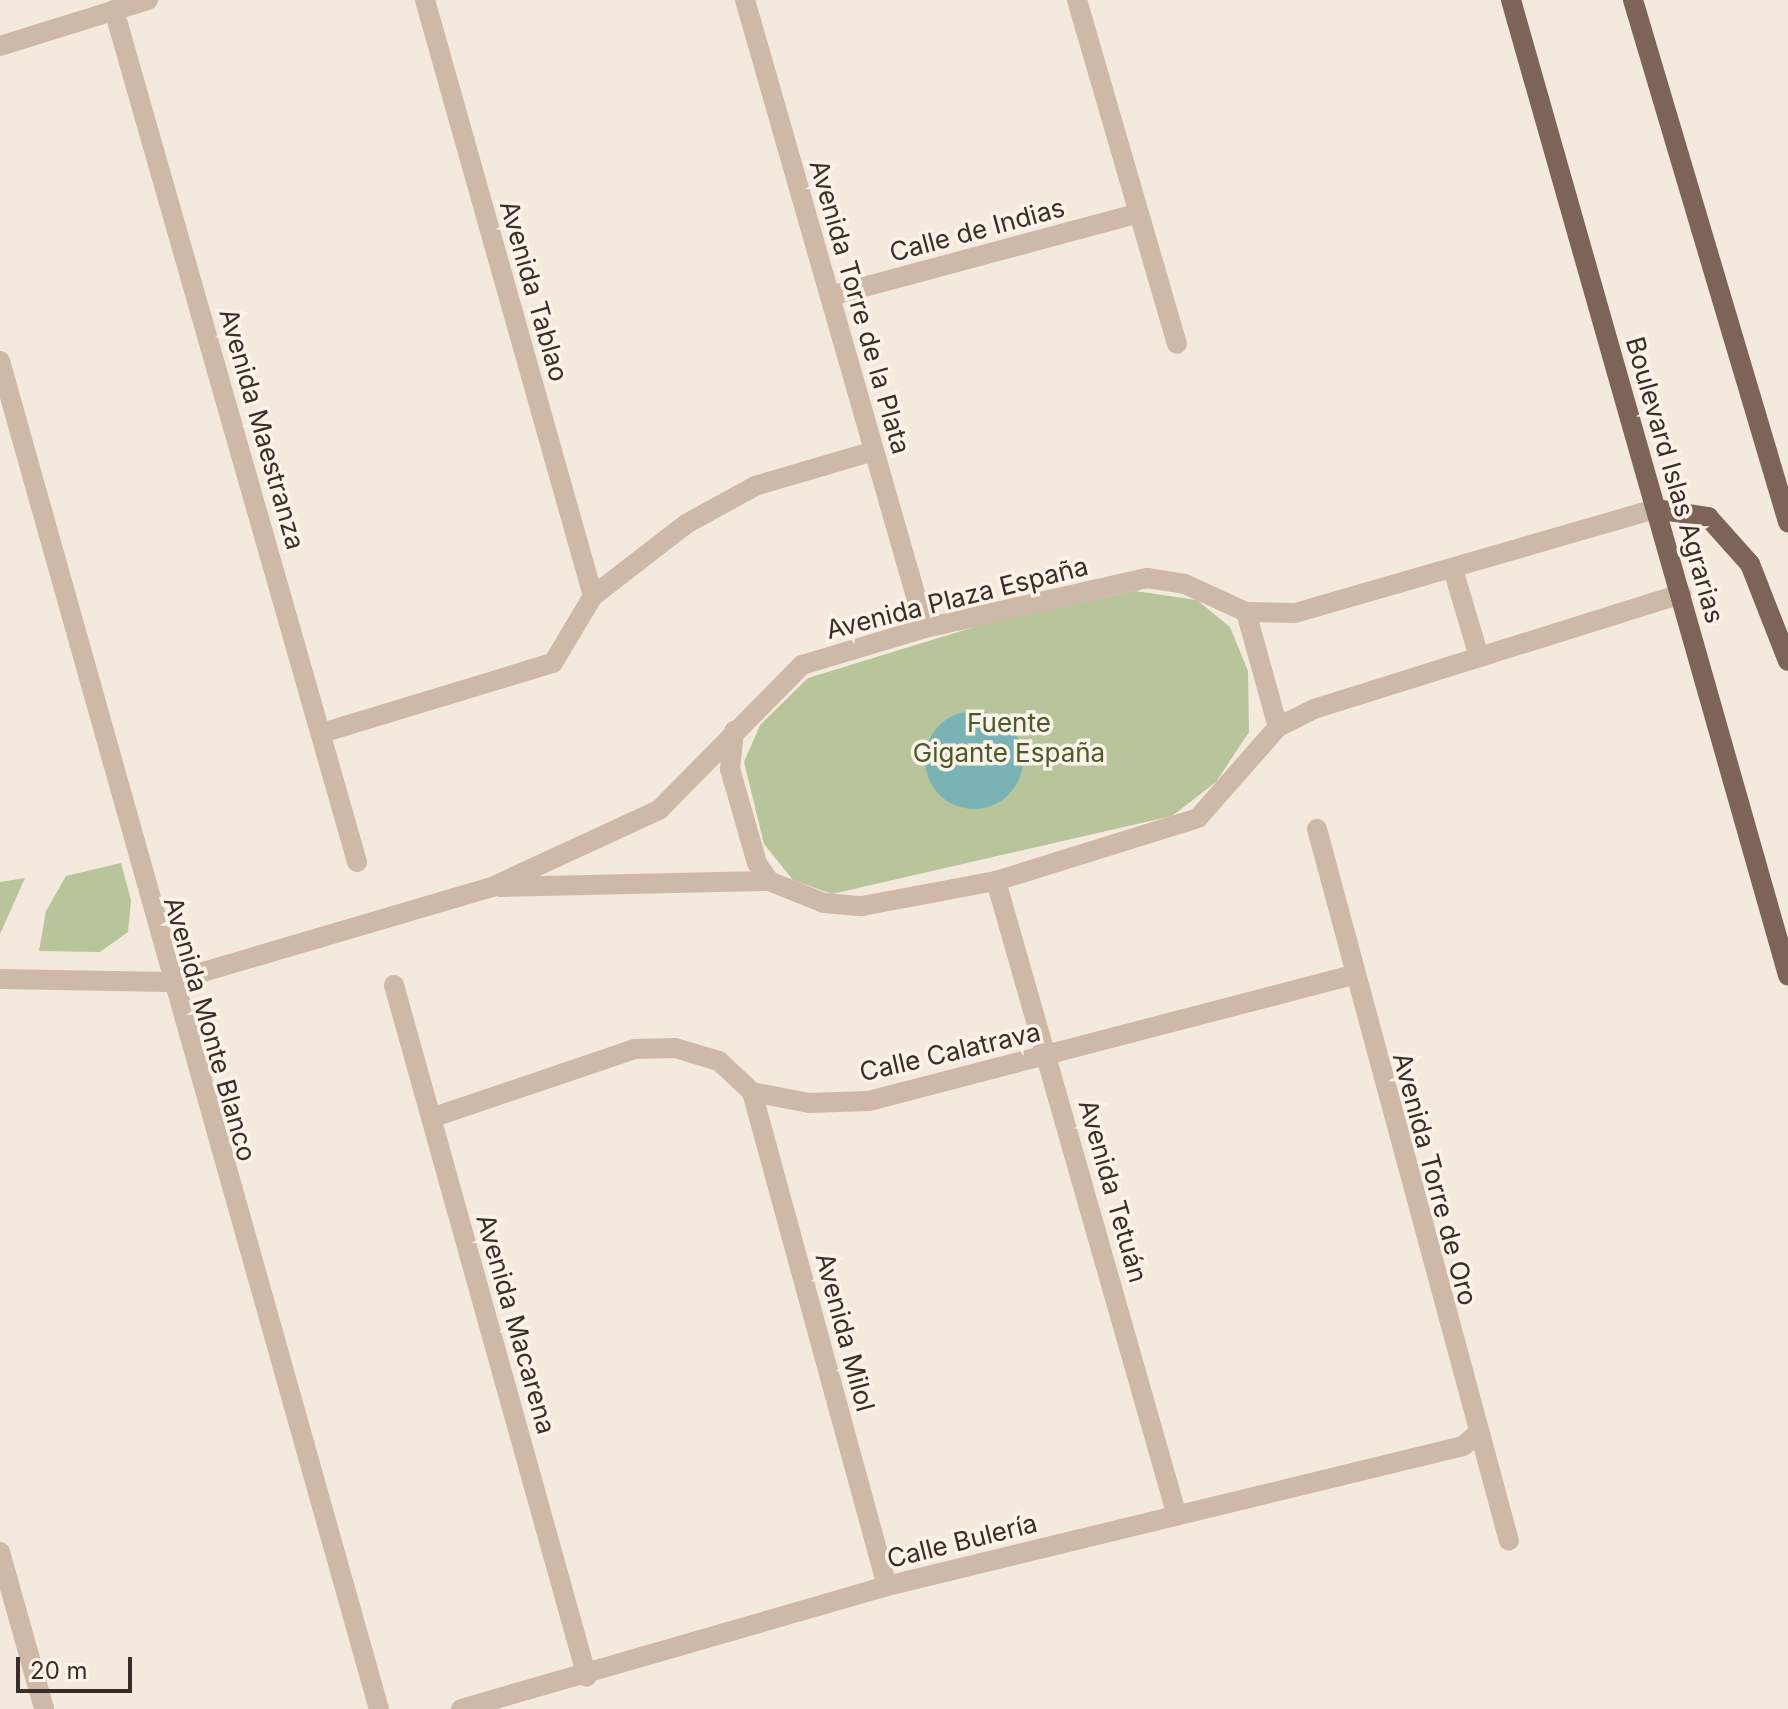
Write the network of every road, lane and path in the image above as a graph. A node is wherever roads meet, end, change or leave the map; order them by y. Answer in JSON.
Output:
{"nodes":[{"id":1,"x":148,"y":0,"type":"edge"},
{"id":2,"x":425,"y":0,"type":"edge"},
{"id":3,"x":745,"y":0,"type":"edge"},
{"id":4,"x":1077,"y":0,"type":"edge"},
{"id":5,"x":1511,"y":0,"type":"edge"},
{"id":6,"x":1633,"y":0,"type":"edge"},
{"id":7,"x":114,"y":10,"type":"junction"},
{"id":8,"x":0,"y":46,"type":"edge"},
{"id":9,"x":1137,"y":214,"type":"junction"},
{"id":10,"x":830,"y":296,"type":"junction"},
{"id":11,"x":1177,"y":344,"type":"dead end"},
{"id":12,"x":0,"y":361,"type":"edge"},
{"id":13,"x":874,"y":451,"type":"junction"},
{"id":14,"x":1656,"y":509,"type":"junction"},
{"id":15,"x":1787,"y":514,"type":"edge"},
{"id":16,"x":1453,"y":569,"type":"junction"},
{"id":17,"x":1681,"y":594,"type":"junction"},
{"id":18,"x":593,"y":596,"type":"junction"},
{"id":19,"x":1246,"y":612,"type":"junction"},
{"id":20,"x":925,"y":628,"type":"junction"},
{"id":21,"x":1479,"y":657,"type":"junction"},
{"id":22,"x":1788,"y":661,"type":"edge"},
{"id":23,"x":1278,"y":727,"type":"junction"},
{"id":24,"x":734,"y":731,"type":"junction"},
{"id":25,"x":322,"y":733,"type":"junction"},
{"id":26,"x":1317,"y":829,"type":"dead end"},
{"id":27,"x":357,"y":862,"type":"dead end"},
{"id":28,"x":769,"y":881,"type":"junction"},
{"id":29,"x":996,"y":881,"type":"junction"},
{"id":30,"x":492,"y":887,"type":"junction"},
{"id":31,"x":1353,"y":975,"type":"junction"},
{"id":32,"x":1788,"y":975,"type":"edge"},
{"id":33,"x":0,"y":979,"type":"edge"},
{"id":34,"x":169,"y":982,"type":"junction"},
{"id":35,"x":394,"y":985,"type":"dead end"},
{"id":36,"x":1048,"y":1056,"type":"junction"},
{"id":37,"x":752,"y":1092,"type":"junction"},
{"id":38,"x":431,"y":1118,"type":"junction"},
{"id":39,"x":1477,"y":1434,"type":"junction"},
{"id":40,"x":1177,"y":1516,"type":"junction"},
{"id":41,"x":1509,"y":1541,"type":"dead end"},
{"id":42,"x":0,"y":1552,"type":"edge"},
{"id":43,"x":887,"y":1586,"type":"junction"},
{"id":44,"x":587,"y":1677,"type":"junction"},
{"id":45,"x":44,"y":1709,"type":"edge"},
{"id":46,"x":379,"y":1709,"type":"edge"},
{"id":47,"x":461,"y":1709,"type":"edge"}],
"edges":[{"from":1,"to":7,"type":"street"},
{"from":2,"to":18,"type":"street","name":"Avenida Tablao"},
{"from":3,"to":10,"type":"street","name":"Avenida Torre de la Plata"},
{"from":4,"to":9,"type":"street"},
{"from":5,"to":14,"type":"main road","name":"Boulevard Islas Agrarias"},
{"from":6,"to":15,"type":"main road"},
{"from":7,"to":8,"type":"street"},
{"from":7,"to":25,"type":"street","name":"Avenida Maestranza"},
{"from":9,"to":10,"type":"street","name":"Calle de Indias"},
{"from":9,"to":11,"type":"street"},
{"from":10,"to":13,"type":"street","name":"Avenida Torre de la Plata"},
{"from":12,"to":34,"type":"street","name":"Avenida Monte Blanco"},
{"from":13,"to":18,"type":"street"},
{"from":13,"to":20,"type":"street","name":"Avenida Torre de la Plata"},
{"from":14,"to":16,"type":"street","name":"Avenida Plaza España"},
{"from":14,"to":17,"type":"main road","name":"Boulevard Islas Agrarias"},
{"from":14,"to":22,"type":"main road"},
{"from":16,"to":19,"type":"street","name":"Avenida Plaza España"},
{"from":16,"to":21,"type":"street"},
{"from":17,"to":21,"type":"street"},
{"from":17,"to":32,"type":"main road","name":"Boulevard Islas Agrarias"},
{"from":18,"to":25,"type":"street"},
{"from":19,"to":20,"type":"street","name":"Avenida Plaza España"},
{"from":19,"to":23,"type":"street"},
{"from":20,"to":24,"type":"street","name":"Avenida Plaza España"},
{"from":21,"to":23,"type":"street"},
{"from":23,"to":29,"type":"street"},
{"from":24,"to":28,"type":"street"},
{"from":24,"to":30,"type":"street","name":"Avenida Plaza España"},
{"from":25,"to":27,"type":"street","name":"Avenida Maestranza"},
{"from":26,"to":31,"type":"street","name":"Avenida Torre de Oro"},
{"from":28,"to":29,"type":"street"},
{"from":28,"to":30,"type":"street"},
{"from":29,"to":36,"type":"street","name":"Avenida Tetuán"},
{"from":30,"to":34,"type":"street"},
{"from":31,"to":36,"type":"street","name":"Calle Calatrava"},
{"from":31,"to":39,"type":"street","name":"Avenida Torre de Oro"},
{"from":33,"to":34,"type":"street"},
{"from":34,"to":46,"type":"street","name":"Avenida Monte Blanco"},
{"from":35,"to":38,"type":"street","name":"Avenida Macarena"},
{"from":36,"to":37,"type":"street","name":"Calle Calatrava"},
{"from":36,"to":40,"type":"street","name":"Avenida Tetuán"},
{"from":37,"to":38,"type":"street"},
{"from":37,"to":43,"type":"street","name":"Avenida Milol"},
{"from":38,"to":44,"type":"street","name":"Avenida Macarena"},
{"from":39,"to":40,"type":"street","name":"Calle Bulería"},
{"from":39,"to":41,"type":"street","name":"Avenida Torre de Oro"},
{"from":40,"to":43,"type":"street","name":"Calle Bulería"},
{"from":42,"to":45,"type":"street"},
{"from":43,"to":44,"type":"street","name":"Calle Bulería"},
{"from":44,"to":47,"type":"street","name":"Calle Bulería"}]}
